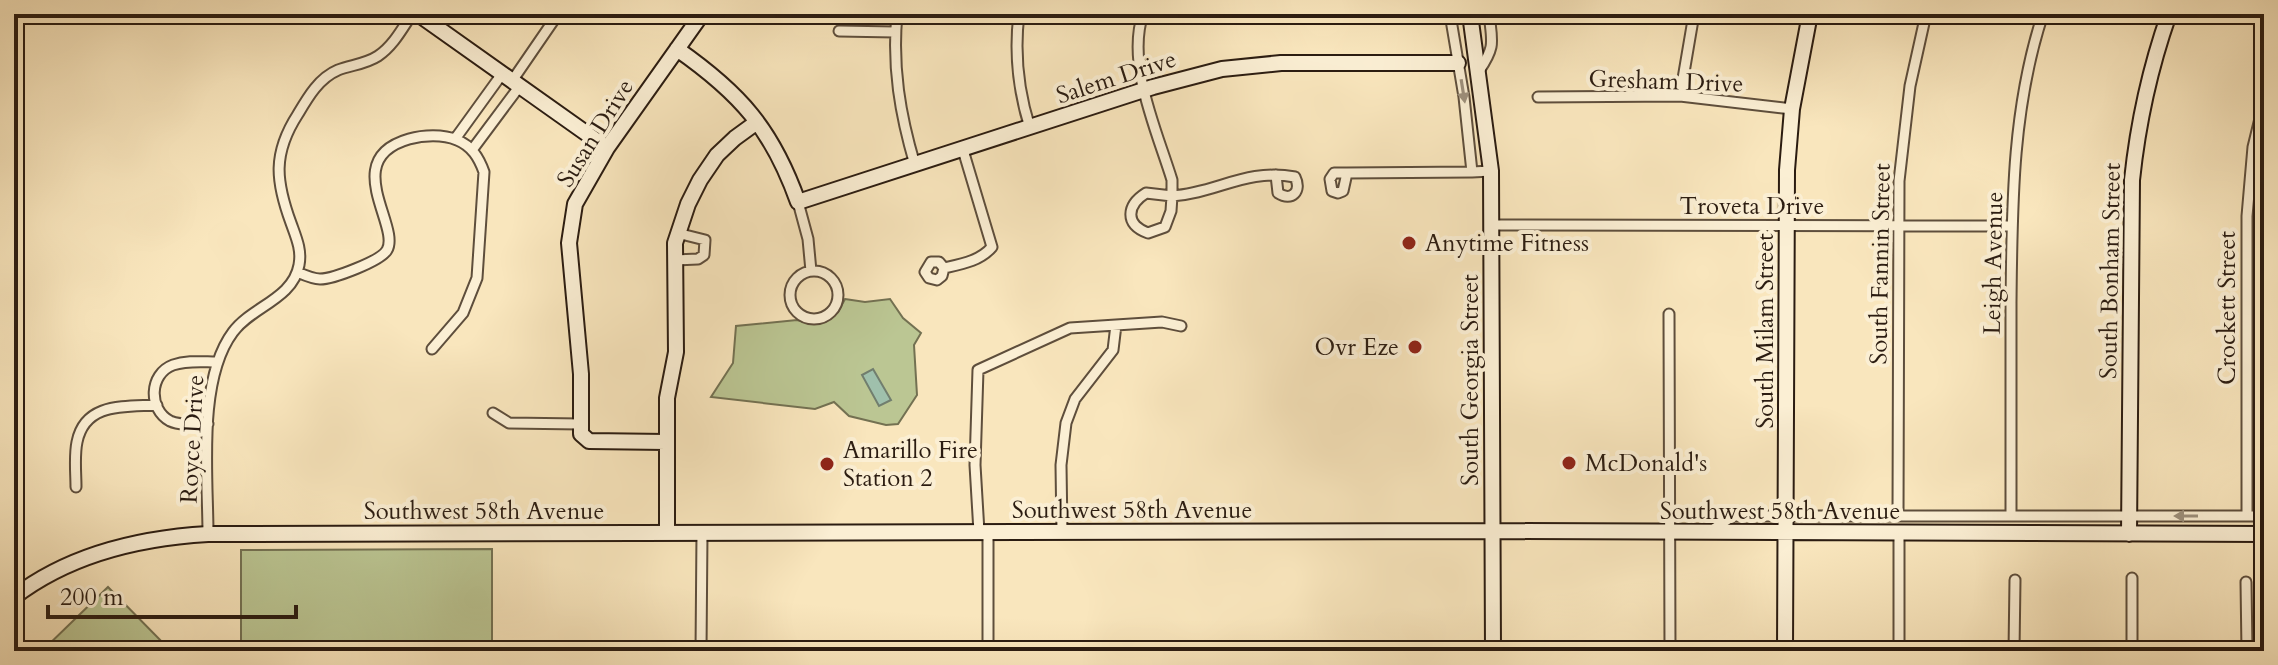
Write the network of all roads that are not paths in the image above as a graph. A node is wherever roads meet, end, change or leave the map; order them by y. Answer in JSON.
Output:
{"nodes":[{"id":1,"x":415,"y":14,"type":"edge"},
{"id":2,"x":558,"y":14,"type":"edge"},
{"id":3,"x":702,"y":14,"type":"edge"},
{"id":4,"x":897,"y":14,"type":"edge"},
{"id":5,"x":1019,"y":14,"type":"edge"},
{"id":6,"x":1143,"y":14,"type":"edge"},
{"id":7,"x":1450,"y":14,"type":"edge"},
{"id":8,"x":1470,"y":14,"type":"edge"},
{"id":9,"x":1489,"y":14,"type":"edge"},
{"id":10,"x":1694,"y":14,"type":"edge"},
{"id":11,"x":1810,"y":14,"type":"edge"},
{"id":12,"x":1926,"y":14,"type":"edge"},
{"id":13,"x":2043,"y":14,"type":"edge"},
{"id":14,"x":2169,"y":14,"type":"edge"},
{"id":15,"x":839,"y":31,"type":"dead end"},
{"id":16,"x":895,"y":32,"type":"junction"},
{"id":17,"x":677,"y":49,"type":"junction"},
{"id":18,"x":1458,"y":63,"type":"junction"},
{"id":19,"x":1479,"y":71,"type":"junction"},
{"id":20,"x":511,"y":81,"type":"junction"},
{"id":21,"x":1145,"y":90,"type":"junction"},
{"id":22,"x":1680,"y":96,"type":"junction"},
{"id":23,"x":1538,"y":97,"type":"dead end"},
{"id":24,"x":2264,"y":102,"type":"edge"},
{"id":25,"x":1792,"y":109,"type":"junction"},
{"id":26,"x":757,"y":122,"type":"junction"},
{"id":27,"x":1030,"y":128,"type":"junction"},
{"id":28,"x":455,"y":139,"type":"junction"},
{"id":29,"x":607,"y":148,"type":"junction"},
{"id":30,"x":472,"y":150,"type":"junction"},
{"id":31,"x":963,"y":150,"type":"junction"},
{"id":32,"x":915,"y":165,"type":"junction"},
{"id":33,"x":1491,"y":171,"type":"junction"},
{"id":34,"x":1472,"y":172,"type":"junction"},
{"id":35,"x":1347,"y":173,"type":"dead end"},
{"id":36,"x":1276,"y":175,"type":"dead end"},
{"id":37,"x":1172,"y":196,"type":"junction"},
{"id":38,"x":798,"y":202,"type":"junction"},
{"id":39,"x":1492,"y":225,"type":"junction"},
{"id":40,"x":1787,"y":226,"type":"junction"},
{"id":41,"x":1898,"y":226,"type":"junction"},
{"id":42,"x":2011,"y":226,"type":"junction"},
{"id":43,"x":677,"y":233,"type":"junction"},
{"id":44,"x":675,"y":260,"type":"junction"},
{"id":45,"x":944,"y":268,"type":"dead end"},
{"id":46,"x":811,"y":271,"type":"junction"},
{"id":47,"x":297,"y":272,"type":"junction"},
{"id":48,"x":1669,"y":314,"type":"dead end"},
{"id":49,"x":1116,"y":325,"type":"junction"},
{"id":50,"x":1181,"y":326,"type":"dead end"},
{"id":51,"x":432,"y":349,"type":"dead end"},
{"id":52,"x":217,"y":362,"type":"junction"},
{"id":53,"x":157,"y":405,"type":"junction"},
{"id":54,"x":493,"y":413,"type":"dead end"},
{"id":55,"x":208,"y":424,"type":"junction"},
{"id":56,"x":580,"y":429,"type":"junction"},
{"id":57,"x":666,"y":442,"type":"junction"},
{"id":58,"x":76,"y":487,"type":"dead end"},
{"id":59,"x":1786,"y":516,"type":"junction"},
{"id":60,"x":1898,"y":516,"type":"junction"},
{"id":61,"x":2011,"y":516,"type":"junction"},
{"id":62,"x":2129,"y":516,"type":"junction"},
{"id":63,"x":2247,"y":516,"type":"junction"},
{"id":64,"x":2264,"y":516,"type":"edge"},
{"id":65,"x":1492,"y":531,"type":"junction"},
{"id":66,"x":983,"y":532,"type":"junction"},
{"id":67,"x":1062,"y":532,"type":"junction"},
{"id":68,"x":667,"y":533,"type":"junction"},
{"id":69,"x":702,"y":533,"type":"junction"},
{"id":70,"x":1670,"y":533,"type":"junction"},
{"id":71,"x":1707,"y":533,"type":"junction"},
{"id":72,"x":1786,"y":533,"type":"junction"},
{"id":73,"x":1899,"y":533,"type":"junction"},
{"id":74,"x":208,"y":534,"type":"junction"},
{"id":75,"x":2129,"y":534,"type":"junction"},
{"id":76,"x":2264,"y":534,"type":"edge"},
{"id":77,"x":2132,"y":578,"type":"dead end"},
{"id":78,"x":2015,"y":580,"type":"dead end"},
{"id":79,"x":2246,"y":582,"type":"dead end"},
{"id":80,"x":14,"y":597,"type":"edge"},
{"id":81,"x":701,"y":651,"type":"edge"},
{"id":82,"x":988,"y":651,"type":"edge"},
{"id":83,"x":1493,"y":651,"type":"edge"},
{"id":84,"x":1670,"y":651,"type":"edge"},
{"id":85,"x":1785,"y":651,"type":"edge"},
{"id":86,"x":1899,"y":651,"type":"edge"},
{"id":87,"x":2014,"y":651,"type":"edge"},
{"id":88,"x":2132,"y":651,"type":"edge"},
{"id":89,"x":2247,"y":651,"type":"edge"}],
"edges":[{"from":1,"to":20,"type":"main road"},
{"from":1,"to":47,"type":"street"},
{"from":2,"to":20,"type":"street"},
{"from":3,"to":17,"type":"main road","name":"Susan Drive"},
{"from":4,"to":16,"type":"street"},
{"from":5,"to":27,"type":"street"},
{"from":6,"to":21,"type":"street"},
{"from":7,"to":18,"type":"street"},
{"from":8,"to":19,"type":"main road","name":"South Georgia Street"},
{"from":9,"to":19,"type":"street"},
{"from":10,"to":22,"type":"street"},
{"from":11,"to":25,"type":"main road","name":"South Milam Street"},
{"from":12,"to":41,"type":"street","name":"South Fannin Street"},
{"from":13,"to":42,"type":"street","name":"Leigh Avenue"},
{"from":14,"to":62,"type":"main road","name":"South Bonham Street"},
{"from":15,"to":16,"type":"street"},
{"from":16,"to":32,"type":"street"},
{"from":17,"to":26,"type":"main road"},
{"from":17,"to":29,"type":"main road","name":"Susan Drive"},
{"from":18,"to":21,"type":"main road","name":"Salem Drive"},
{"from":18,"to":34,"type":"street","one_way":true},
{"from":19,"to":33,"type":"main road","name":"South Georgia Street"},
{"from":20,"to":28,"type":"street"},
{"from":20,"to":29,"type":"main road"},
{"from":20,"to":30,"type":"street"},
{"from":21,"to":27,"type":"main road","name":"Salem Drive"},
{"from":21,"to":37,"type":"street"},
{"from":22,"to":23,"type":"street","name":"Gresham Drive"},
{"from":22,"to":25,"type":"street","name":"Gresham Drive"},
{"from":24,"to":63,"type":"street","name":"Crockett Street"},
{"from":25,"to":40,"type":"main road","name":"South Milam Street"},
{"from":26,"to":38,"type":"main road"},
{"from":26,"to":43,"type":"main road"},
{"from":27,"to":31,"type":"main road","name":"Salem Drive"},
{"from":28,"to":30,"type":"street"},
{"from":28,"to":47,"type":"street"},
{"from":29,"to":56,"type":"main road","name":"Susan Drive"},
{"from":30,"to":51,"type":"street"},
{"from":31,"to":32,"type":"main road","name":"Salem Drive"},
{"from":31,"to":45,"type":"street"},
{"from":32,"to":38,"type":"main road","name":"Salem Drive"},
{"from":33,"to":34,"type":"street"},
{"from":33,"to":39,"type":"main road","name":"South Georgia Street"},
{"from":34,"to":35,"type":"street"},
{"from":36,"to":37,"type":"street"},
{"from":37,"to":37,"type":"street"},
{"from":38,"to":46,"type":"street"},
{"from":39,"to":40,"type":"street","name":"Troveta Drive"},
{"from":39,"to":65,"type":"main road","name":"South Georgia Street"},
{"from":40,"to":41,"type":"street","name":"Troveta Drive"},
{"from":40,"to":59,"type":"main road","name":"South Milam Street"},
{"from":41,"to":42,"type":"street","name":"Troveta Drive"},
{"from":41,"to":60,"type":"street","name":"South Fannin Street"},
{"from":42,"to":61,"type":"street","name":"Leigh Avenue"},
{"from":43,"to":44,"type":"main road"},
{"from":43,"to":44,"type":"street"},
{"from":44,"to":57,"type":"main road"},
{"from":46,"to":46,"type":"street"},
{"from":47,"to":52,"type":"street","name":"Royce Drive"},
{"from":48,"to":70,"type":"street"},
{"from":49,"to":50,"type":"street"},
{"from":49,"to":66,"type":"street"},
{"from":49,"to":67,"type":"street"},
{"from":52,"to":53,"type":"street"},
{"from":52,"to":55,"type":"street","name":"Royce Drive"},
{"from":53,"to":55,"type":"street"},
{"from":53,"to":58,"type":"street"},
{"from":54,"to":56,"type":"street"},
{"from":55,"to":74,"type":"street","name":"Royce Drive"},
{"from":56,"to":57,"type":"main road"},
{"from":57,"to":68,"type":"main road"},
{"from":59,"to":60,"type":"street"},
{"from":59,"to":71,"type":"street"},
{"from":59,"to":72,"type":"main road","name":"South Milam Street"},
{"from":60,"to":61,"type":"street"},
{"from":61,"to":62,"type":"street"},
{"from":63,"to":62,"type":"street","one_way":true},
{"from":62,"to":75,"type":"main road","name":"South Bonham Street"},
{"from":63,"to":64,"type":"street"},
{"from":65,"to":67,"type":"main road","name":"Southwest 58th Avenue"},
{"from":65,"to":70,"type":"main road","name":"Southwest 58th Avenue"},
{"from":65,"to":83,"type":"main road","name":"South Georgia Street"},
{"from":66,"to":67,"type":"main road","name":"Southwest 58th Avenue"},
{"from":66,"to":69,"type":"main road","name":"Southwest 58th Avenue"},
{"from":66,"to":82,"type":"street"},
{"from":68,"to":69,"type":"main road","name":"Southwest 58th Avenue"},
{"from":68,"to":74,"type":"main road","name":"Southwest 58th Avenue"},
{"from":69,"to":81,"type":"street"},
{"from":70,"to":71,"type":"main road","name":"Southwest 58th Avenue"},
{"from":70,"to":84,"type":"street"},
{"from":71,"to":72,"type":"main road","name":"Southwest 58th Avenue"},
{"from":72,"to":73,"type":"main road","name":"Southwest 58th Avenue"},
{"from":72,"to":85,"type":"main road","name":"South Milam Street"},
{"from":73,"to":75,"type":"main road","name":"Southwest 58th Avenue"},
{"from":73,"to":86,"type":"street"},
{"from":74,"to":80,"type":"main road","name":"Southwest 58th Avenue"},
{"from":75,"to":76,"type":"main road","name":"Southwest 58th Avenue"},
{"from":77,"to":88,"type":"street"},
{"from":78,"to":87,"type":"street"},
{"from":79,"to":89,"type":"street"}]}
